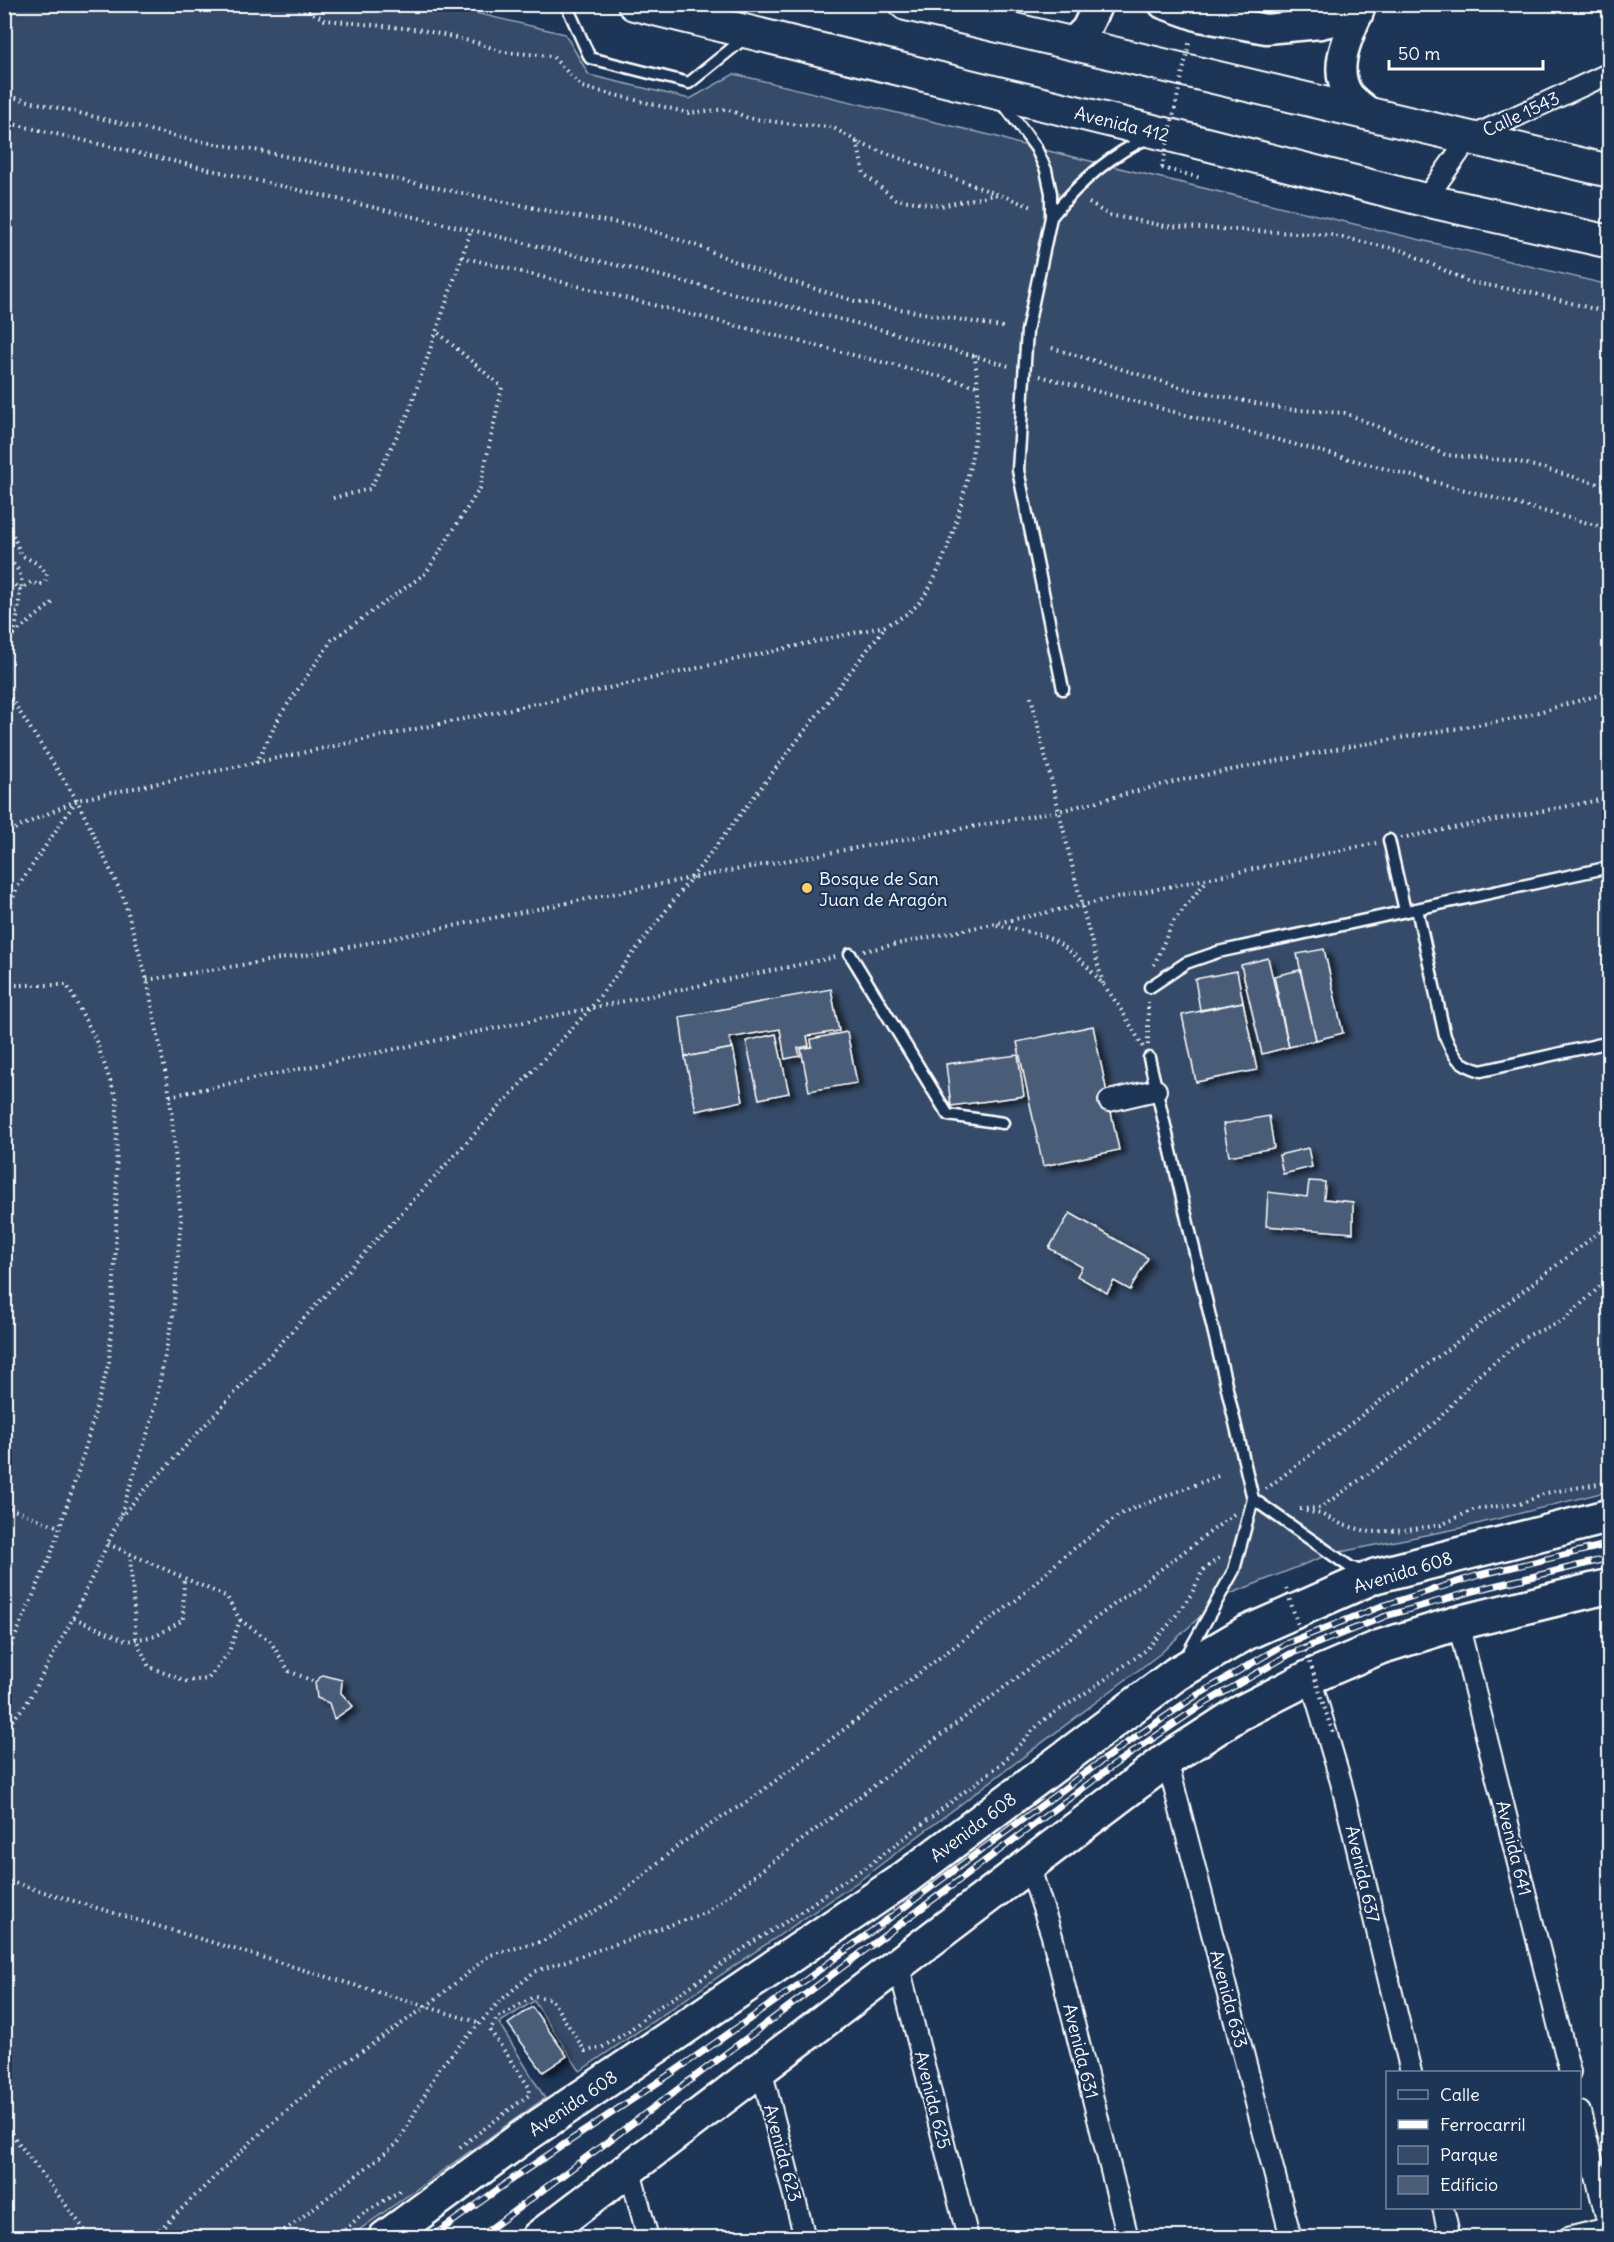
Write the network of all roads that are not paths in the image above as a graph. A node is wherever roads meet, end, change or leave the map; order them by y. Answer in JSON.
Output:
{"nodes":[{"id":1,"x":566,"y":4,"type":"edge"},
{"id":2,"x":634,"y":4,"type":"edge"},
{"id":3,"x":906,"y":4,"type":"edge"},
{"id":4,"x":1098,"y":4,"type":"edge"},
{"id":5,"x":1163,"y":4,"type":"edge"},
{"id":6,"x":949,"y":9,"type":"edge"},
{"id":7,"x":1360,"y":10,"type":"edge"},
{"id":8,"x":750,"y":33,"type":"junction"},
{"id":9,"x":1072,"y":43,"type":"junction"},
{"id":10,"x":1610,"y":73,"type":"edge"},
{"id":11,"x":992,"y":92,"type":"junction"},
{"id":12,"x":1371,"y":114,"type":"junction"},
{"id":13,"x":1160,"y":133,"type":"junction"},
{"id":14,"x":1469,"y":138,"type":"junction"},
{"id":15,"x":1610,"y":171,"type":"edge"},
{"id":16,"x":1425,"y":201,"type":"junction"},
{"id":17,"x":1052,"y":217,"type":"junction"},
{"id":18,"x":1610,"y":242,"type":"edge"},
{"id":19,"x":1063,"y":689,"type":"dead end"},
{"id":20,"x":1389,"y":840,"type":"road end"},
{"id":21,"x":1610,"y":867,"type":"edge"},
{"id":22,"x":1417,"y":909,"type":"junction"},
{"id":23,"x":1405,"y":911,"type":"junction"},
{"id":24,"x":850,"y":954,"type":"road end"},
{"id":25,"x":1150,"y":987,"type":"dead end"},
{"id":26,"x":1610,"y":1042,"type":"edge"},
{"id":27,"x":1149,"y":1058,"type":"road end"},
{"id":28,"x":1156,"y":1090,"type":"junction"},
{"id":29,"x":1109,"y":1101,"type":"dead end"},
{"id":30,"x":1003,"y":1123,"type":"dead end"},
{"id":31,"x":1253,"y":1499,"type":"junction"},
{"id":32,"x":1610,"y":1516,"type":"edge"},
{"id":33,"x":1375,"y":1576,"type":"junction"},
{"id":34,"x":1609,"y":1589,"type":"edge"},
{"id":35,"x":1458,"y":1623,"type":"junction"},
{"id":36,"x":1176,"y":1674,"type":"junction"},
{"id":37,"x":1310,"y":1677,"type":"junction"},
{"id":38,"x":1167,"y":1760,"type":"junction"},
{"id":39,"x":1029,"y":1865,"type":"junction"},
{"id":40,"x":898,"y":1963,"type":"junction"},
{"id":41,"x":761,"y":2069,"type":"junction"},
{"id":42,"x":1411,"y":2071,"type":"edge"},
{"id":43,"x":1570,"y":2071,"type":"edge"},
{"id":44,"x":1581,"y":2116,"type":"edge"},
{"id":45,"x":629,"y":2167,"type":"junction"},
{"id":46,"x":1443,"y":2209,"type":"edge"},
{"id":47,"x":1609,"y":2230,"type":"edge"},
{"id":48,"x":385,"y":2238,"type":"edge"},
{"id":49,"x":538,"y":2238,"type":"edge"},
{"id":50,"x":648,"y":2238,"type":"edge"},
{"id":51,"x":805,"y":2238,"type":"edge"},
{"id":52,"x":968,"y":2238,"type":"edge"},
{"id":53,"x":1128,"y":2238,"type":"edge"},
{"id":54,"x":1291,"y":2238,"type":"edge"},
{"id":55,"x":1450,"y":2238,"type":"edge"},
{"id":56,"x":1568,"y":2238,"type":"edge"}],
"edges":[{"from":1,"to":8,"type":"lane"},
{"from":2,"to":8,"type":"main road","name":"Avenida 412"},
{"from":3,"to":6,"type":"main road"},
{"from":4,"to":9,"type":"street"},
{"from":5,"to":7,"type":"street"},
{"from":6,"to":9,"type":"main road"},
{"from":7,"to":12,"type":"street"},
{"from":8,"to":11,"type":"main road","name":"Avenida 412"},
{"from":9,"to":12,"type":"main road"},
{"from":10,"to":14,"type":"street","name":"Calle 1543"},
{"from":11,"to":13,"type":"main road","name":"Avenida 412"},
{"from":11,"to":17,"type":"lane"},
{"from":12,"to":14,"type":"main road"},
{"from":13,"to":16,"type":"main road","name":"Avenida 412"},
{"from":13,"to":17,"type":"lane"},
{"from":14,"to":15,"type":"main road"},
{"from":14,"to":16,"type":"street","name":"Calle 1543"},
{"from":16,"to":18,"type":"main road","name":"Avenida 412"},
{"from":17,"to":19,"type":"lane"},
{"from":20,"to":23,"type":"lane"},
{"from":21,"to":22,"type":"lane"},
{"from":22,"to":23,"type":"lane"},
{"from":22,"to":26,"type":"lane"},
{"from":23,"to":25,"type":"lane"},
{"from":24,"to":30,"type":"lane"},
{"from":27,"to":28,"type":"lane"},
{"from":28,"to":29,"type":"street"},
{"from":28,"to":31,"type":"lane"},
{"from":31,"to":33,"type":"lane"},
{"from":31,"to":36,"type":"lane"},
{"from":32,"to":33,"type":"highway","name":"Avenida 608"},
{"from":33,"to":36,"type":"highway","name":"Avenida 608"},
{"from":34,"to":35,"type":"highway"},
{"from":35,"to":37,"type":"highway"},
{"from":35,"to":43,"type":"street","name":"Avenida 641"},
{"from":36,"to":48,"type":"highway","name":"Avenida 608"},
{"from":37,"to":38,"type":"highway"},
{"from":37,"to":42,"type":"street","name":"Avenida 637"},
{"from":38,"to":39,"type":"highway"},
{"from":38,"to":54,"type":"street","name":"Avenida 633"},
{"from":39,"to":40,"type":"highway"},
{"from":39,"to":53,"type":"street","name":"Avenida 631"},
{"from":40,"to":41,"type":"highway"},
{"from":40,"to":52,"type":"street","name":"Avenida 625"},
{"from":41,"to":45,"type":"highway"},
{"from":41,"to":51,"type":"street","name":"Avenida 623"},
{"from":44,"to":47,"type":"street"},
{"from":45,"to":49,"type":"highway"},
{"from":45,"to":50,"type":"street"},
{"from":46,"to":55,"type":"street"},
{"from":47,"to":56,"type":"street"}]}
